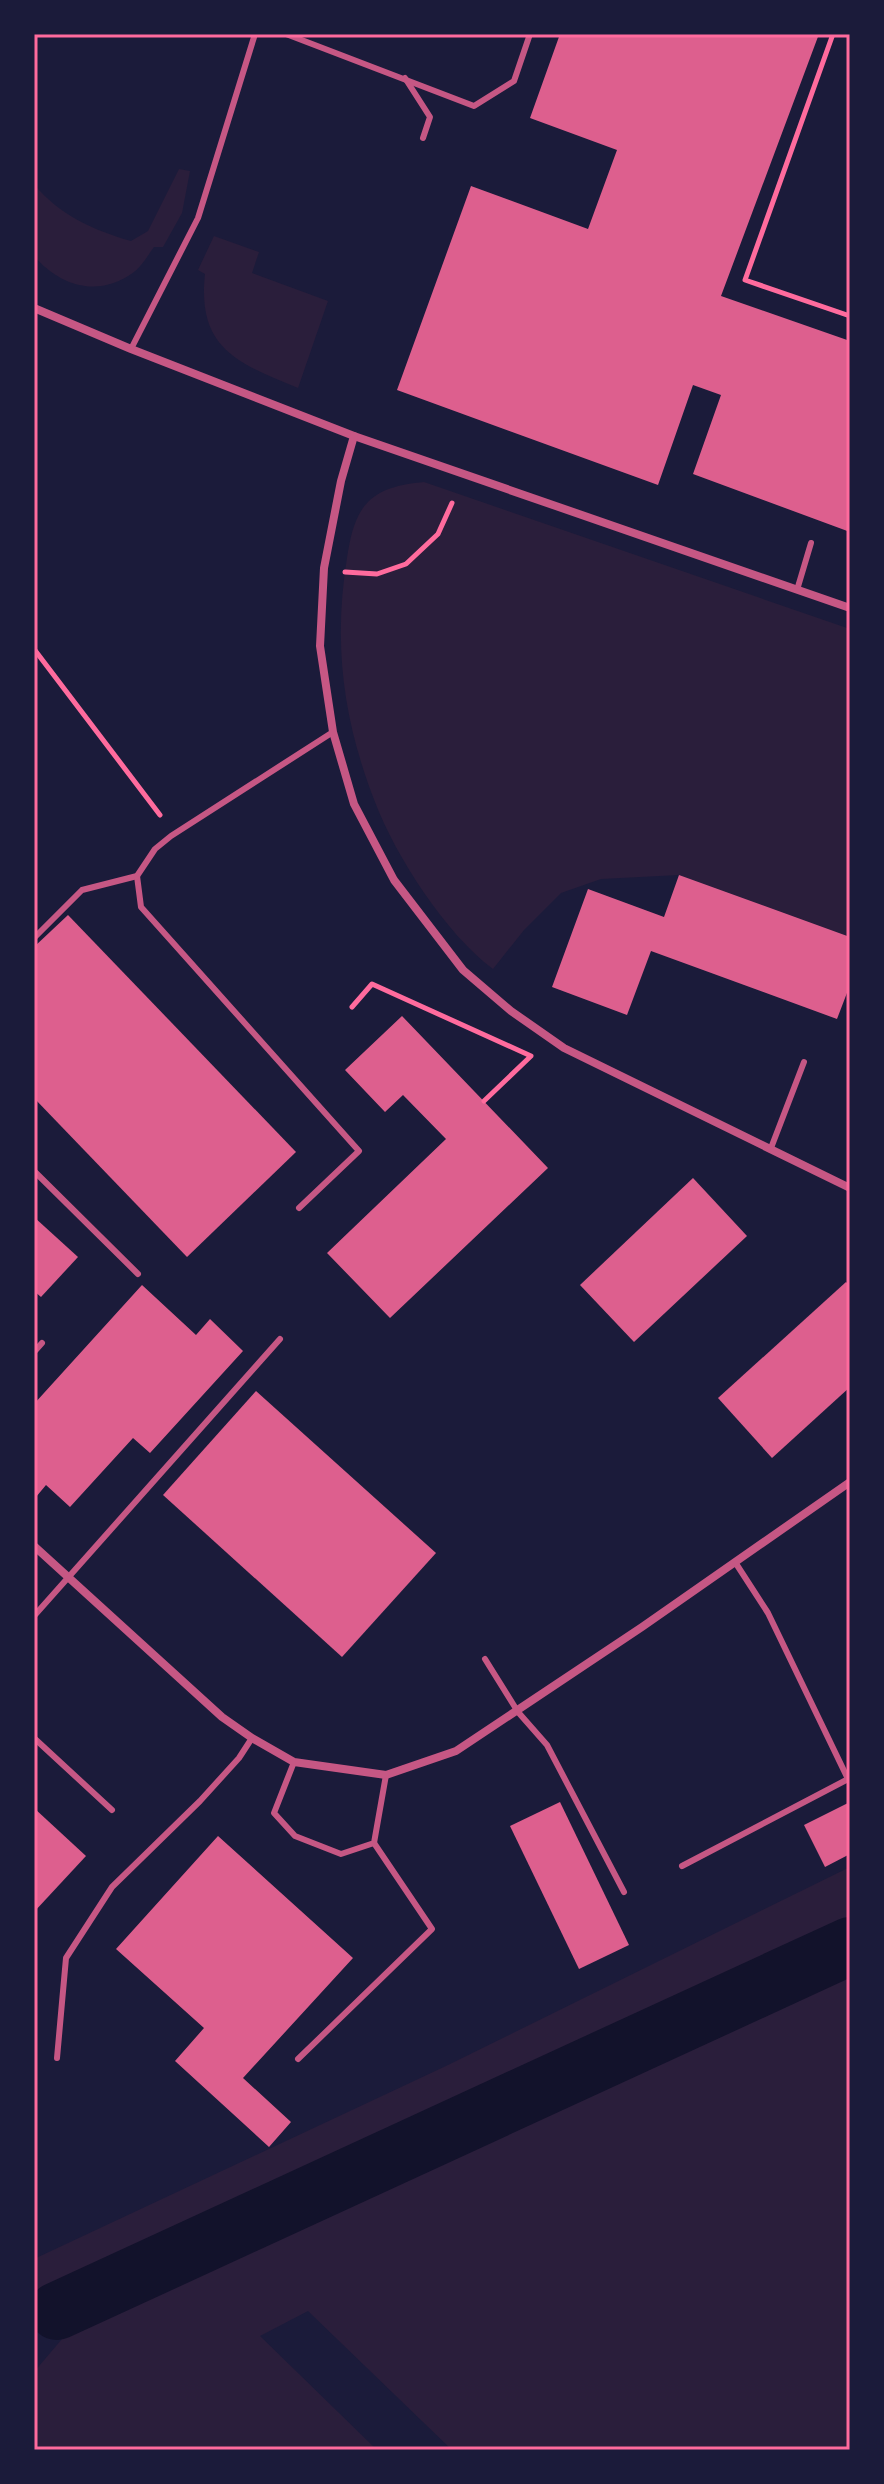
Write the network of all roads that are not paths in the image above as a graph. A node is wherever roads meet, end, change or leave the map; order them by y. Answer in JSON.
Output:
{"nodes":[{"id":1,"x":255,"y":34,"type":"edge"},
{"id":2,"x":286,"y":34,"type":"edge"},
{"id":3,"x":530,"y":34,"type":"edge"},
{"id":4,"x":405,"y":78,"type":"junction"},
{"id":5,"x":423,"y":138,"type":"dead end"},
{"id":6,"x":34,"y":308,"type":"edge"},
{"id":7,"x":131,"y":349,"type":"junction"},
{"id":8,"x":354,"y":436,"type":"junction"},
{"id":9,"x":811,"y":543,"type":"dead end"},
{"id":10,"x":797,"y":590,"type":"junction"},
{"id":11,"x":850,"y":608,"type":"edge"},
{"id":12,"x":333,"y":732,"type":"junction"},
{"id":13,"x":137,"y":876,"type":"junction"},
{"id":14,"x":34,"y":938,"type":"edge"},
{"id":15,"x":804,"y":1062,"type":"dead end"},
{"id":16,"x":771,"y":1148,"type":"junction"},
{"id":17,"x":34,"y":1171,"type":"edge"},
{"id":18,"x":850,"y":1188,"type":"edge"},
{"id":19,"x":299,"y":1208,"type":"dead end"},
{"id":20,"x":138,"y":1274,"type":"dead end"},
{"id":21,"x":280,"y":1339,"type":"dead end"},
{"id":22,"x":42,"y":1343,"type":"dead end"},
{"id":23,"x":34,"y":1352,"type":"edge"},
{"id":24,"x":850,"y":1482,"type":"edge"},
{"id":25,"x":34,"y":1546,"type":"edge"},
{"id":26,"x":735,"y":1562,"type":"junction"},
{"id":27,"x":68,"y":1577,"type":"junction"},
{"id":28,"x":34,"y":1616,"type":"edge"},
{"id":29,"x":485,"y":1659,"type":"dead end"},
{"id":30,"x":518,"y":1712,"type":"junction"},
{"id":31,"x":34,"y":1738,"type":"edge"},
{"id":32,"x":252,"y":1738,"type":"junction"},
{"id":33,"x":294,"y":1762,"type":"junction"},
{"id":34,"x":386,"y":1775,"type":"junction"},
{"id":35,"x":849,"y":1779,"type":"edge"},
{"id":36,"x":112,"y":1810,"type":"dead end"},
{"id":37,"x":374,"y":1843,"type":"junction"},
{"id":38,"x":682,"y":1866,"type":"dead end"},
{"id":39,"x":624,"y":1892,"type":"dead end"},
{"id":40,"x":57,"y":2058,"type":"dead end"},
{"id":41,"x":298,"y":2059,"type":"dead end"}],
"edges":[{"from":1,"to":7,"type":"lane"},
{"from":2,"to":4,"type":"lane"},
{"from":3,"to":4,"type":"lane"},
{"from":4,"to":5,"type":"lane"},
{"from":6,"to":7,"type":"street"},
{"from":7,"to":8,"type":"street"},
{"from":8,"to":10,"type":"street"},
{"from":8,"to":12,"type":"street"},
{"from":9,"to":10,"type":"lane"},
{"from":10,"to":11,"type":"street"},
{"from":12,"to":13,"type":"lane"},
{"from":12,"to":16,"type":"street"},
{"from":13,"to":14,"type":"lane"},
{"from":13,"to":19,"type":"lane"},
{"from":15,"to":16,"type":"lane"},
{"from":16,"to":18,"type":"street"},
{"from":17,"to":20,"type":"lane"},
{"from":21,"to":27,"type":"lane"},
{"from":22,"to":23,"type":"lane"},
{"from":24,"to":26,"type":"street"},
{"from":25,"to":27,"type":"street"},
{"from":26,"to":30,"type":"street"},
{"from":26,"to":35,"type":"lane"},
{"from":27,"to":28,"type":"lane"},
{"from":27,"to":32,"type":"street"},
{"from":29,"to":30,"type":"lane"},
{"from":30,"to":34,"type":"street"},
{"from":30,"to":39,"type":"lane"},
{"from":31,"to":36,"type":"lane"},
{"from":32,"to":33,"type":"street"},
{"from":32,"to":40,"type":"lane"},
{"from":33,"to":34,"type":"street"},
{"from":33,"to":37,"type":"lane"},
{"from":34,"to":37,"type":"lane"},
{"from":35,"to":38,"type":"lane"},
{"from":37,"to":41,"type":"lane"}]}
